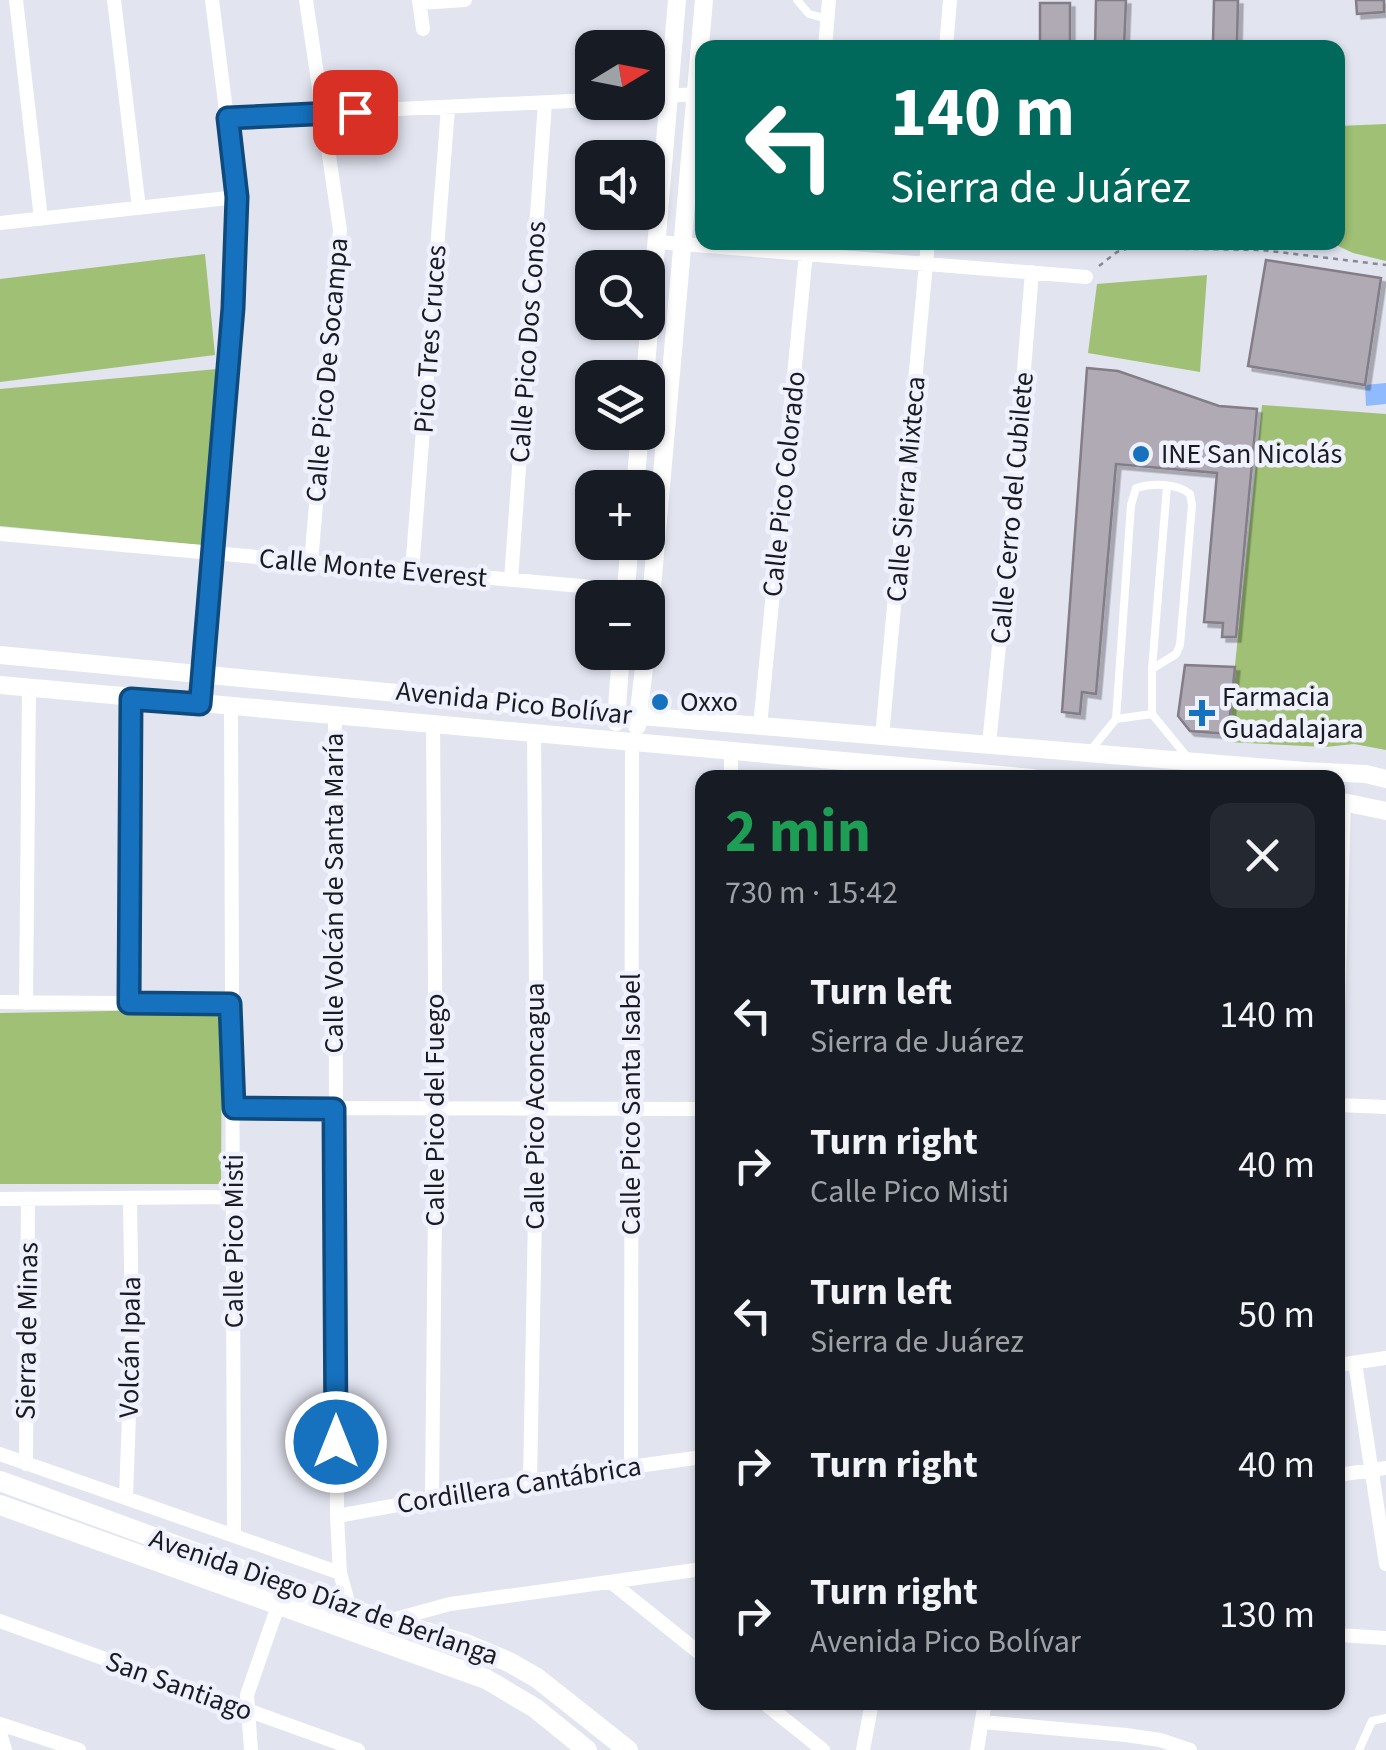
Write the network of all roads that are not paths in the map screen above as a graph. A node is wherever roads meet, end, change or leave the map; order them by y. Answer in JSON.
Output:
{"nodes":[{"id":1,"x":16,"y":0,"type":"edge"},
{"id":2,"x":114,"y":0,"type":"edge"},
{"id":3,"x":212,"y":0,"type":"edge"},
{"id":4,"x":306,"y":0,"type":"edge"},
{"id":5,"x":465,"y":0,"type":"edge"},
{"id":6,"x":677,"y":0,"type":"edge"},
{"id":7,"x":704,"y":0,"type":"edge"},
{"id":8,"x":797,"y":0,"type":"edge"},
{"id":9,"x":829,"y":0,"type":"edge"},
{"id":10,"x":950,"y":0,"type":"edge"},
{"id":11,"x":420,"y":1,"type":"edge"},
{"id":12,"x":828,"y":19,"type":"junction"},
{"id":13,"x":423,"y":29,"type":"dead end"},
{"id":14,"x":701,"y":40,"type":"edge"},
{"id":15,"x":826,"y":40,"type":"edge"},
{"id":16,"x":947,"y":40,"type":"edge"},
{"id":17,"x":695,"y":94,"type":"edge"},
{"id":18,"x":665,"y":96,"type":"edge"},
{"id":19,"x":670,"y":96,"type":"junction"},
{"id":20,"x":575,"y":101,"type":"edge"},
{"id":21,"x":545,"y":103,"type":"junction"},
{"id":22,"x":448,"y":108,"type":"junction"},
{"id":23,"x":324,"y":113,"type":"junction"},
{"id":24,"x":228,"y":118,"type":"junction"},
{"id":25,"x":695,"y":126,"type":"edge"},
{"id":26,"x":237,"y":197,"type":"junction"},
{"id":27,"x":139,"y":208,"type":"junction"},
{"id":28,"x":41,"y":219,"type":"junction"},
{"id":29,"x":0,"y":223,"type":"edge"},
{"id":30,"x":658,"y":242,"type":"junction"},
{"id":31,"x":684,"y":244,"type":"junction"},
{"id":32,"x":695,"y":244,"type":"edge"},
{"id":33,"x":807,"y":250,"type":"edge"},
{"id":34,"x":822,"y":250,"type":"edge"},
{"id":35,"x":927,"y":250,"type":"edge"},
{"id":36,"x":926,"y":264,"type":"junction"},
{"id":37,"x":1032,"y":272,"type":"junction"},
{"id":38,"x":1086,"y":276,"type":"road end"},
{"id":39,"x":647,"y":360,"type":"edge"},
{"id":40,"x":1167,"y":486,"type":"junction"},
{"id":41,"x":0,"y":534,"type":"edge"},
{"id":42,"x":213,"y":555,"type":"junction"},
{"id":43,"x":310,"y":562,"type":"junction"},
{"id":44,"x":412,"y":571,"type":"junction"},
{"id":45,"x":510,"y":580,"type":"junction"},
{"id":46,"x":653,"y":580,"type":"edge"},
{"id":47,"x":575,"y":588,"type":"edge"},
{"id":48,"x":0,"y":655,"type":"edge"},
{"id":49,"x":1152,"y":669,"type":"junction"},
{"id":50,"x":620,"y":670,"type":"edge"},
{"id":51,"x":644,"y":670,"type":"edge"},
{"id":52,"x":203,"y":674,"type":"junction"},
{"id":53,"x":0,"y":686,"type":"edge"},
{"id":54,"x":29,"y":688,"type":"junction"},
{"id":55,"x":131,"y":699,"type":"junction"},
{"id":56,"x":200,"y":704,"type":"junction"},
{"id":57,"x":231,"y":708,"type":"junction"},
{"id":58,"x":616,"y":714,"type":"junction"},
{"id":59,"x":1152,"y":714,"type":"junction"},
{"id":60,"x":335,"y":716,"type":"junction"},
{"id":61,"x":640,"y":716,"type":"junction"},
{"id":62,"x":1116,"y":719,"type":"junction"},
{"id":63,"x":432,"y":724,"type":"junction"},
{"id":64,"x":760,"y":726,"type":"junction"},
{"id":65,"x":534,"y":732,"type":"junction"},
{"id":66,"x":882,"y":736,"type":"junction"},
{"id":67,"x":624,"y":740,"type":"junction"},
{"id":68,"x":989,"y":744,"type":"junction"},
{"id":69,"x":731,"y":750,"type":"junction"},
{"id":70,"x":1089,"y":753,"type":"junction"},
{"id":71,"x":1191,"y":762,"type":"junction"},
{"id":72,"x":731,"y":770,"type":"edge"},
{"id":73,"x":947,"y":770,"type":"edge"},
{"id":74,"x":1308,"y":770,"type":"edge"},
{"id":75,"x":1345,"y":773,"type":"edge"},
{"id":76,"x":1386,"y":779,"type":"edge"},
{"id":77,"x":1345,"y":803,"type":"edge"},
{"id":78,"x":1386,"y":811,"type":"edge"},
{"id":79,"x":0,"y":1002,"type":"edge"},
{"id":80,"x":26,"y":1003,"type":"junction"},
{"id":81,"x":129,"y":1003,"type":"junction"},
{"id":82,"x":230,"y":1004,"type":"junction"},
{"id":83,"x":1345,"y":1105,"type":"edge"},
{"id":84,"x":537,"y":1107,"type":"junction"},
{"id":85,"x":1386,"y":1107,"type":"edge"},
{"id":86,"x":234,"y":1108,"type":"junction"},
{"id":87,"x":436,"y":1108,"type":"junction"},
{"id":88,"x":631,"y":1108,"type":"junction"},
{"id":89,"x":334,"y":1109,"type":"junction"},
{"id":90,"x":695,"y":1109,"type":"edge"},
{"id":91,"x":233,"y":1197,"type":"junction"},
{"id":92,"x":130,"y":1198,"type":"junction"},
{"id":93,"x":0,"y":1199,"type":"edge"},
{"id":94,"x":28,"y":1199,"type":"junction"},
{"id":95,"x":1386,"y":1358,"type":"edge"},
{"id":96,"x":1356,"y":1363,"type":"junction"},
{"id":97,"x":1345,"y":1364,"type":"edge"},
{"id":98,"x":0,"y":1454,"type":"edge"},
{"id":99,"x":695,"y":1457,"type":"edge"},
{"id":100,"x":26,"y":1464,"type":"junction"},
{"id":101,"x":632,"y":1466,"type":"junction"},
{"id":102,"x":1379,"y":1469,"type":"edge"},
{"id":103,"x":1345,"y":1475,"type":"edge"},
{"id":104,"x":530,"y":1480,"type":"junction"},
{"id":105,"x":0,"y":1482,"type":"edge"},
{"id":106,"x":126,"y":1497,"type":"junction"},
{"id":107,"x":432,"y":1497,"type":"junction"},
{"id":108,"x":0,"y":1505,"type":"edge"},
{"id":109,"x":336,"y":1516,"type":"junction"},
{"id":110,"x":234,"y":1534,"type":"junction"},
{"id":111,"x":1386,"y":1564,"type":"edge"},
{"id":112,"x":695,"y":1569,"type":"edge"},
{"id":113,"x":340,"y":1572,"type":"junction"},
{"id":114,"x":611,"y":1582,"type":"junction"},
{"id":115,"x":279,"y":1603,"type":"junction"},
{"id":116,"x":350,"y":1609,"type":"junction"},
{"id":117,"x":0,"y":1621,"type":"edge"},
{"id":118,"x":388,"y":1621,"type":"junction"},
{"id":119,"x":1345,"y":1635,"type":"edge"},
{"id":120,"x":1386,"y":1638,"type":"edge"},
{"id":121,"x":695,"y":1648,"type":"edge"},
{"id":122,"x":773,"y":1710,"type":"edge"},
{"id":123,"x":870,"y":1710,"type":"edge"},
{"id":124,"x":985,"y":1710,"type":"edge"},
{"id":125,"x":248,"y":1712,"type":"junction"},
{"id":126,"x":1386,"y":1718,"type":"edge"},
{"id":127,"x":983,"y":1722,"type":"junction"},
{"id":128,"x":0,"y":1724,"type":"edge"},
{"id":129,"x":1082,"y":1732,"type":"junction"},
{"id":130,"x":0,"y":1733,"type":"edge"},
{"id":131,"x":1184,"y":1748,"type":"edge"},
{"id":132,"x":352,"y":1749,"type":"edge"},
{"id":133,"x":5,"y":1750,"type":"edge"},
{"id":134,"x":79,"y":1750,"type":"edge"},
{"id":135,"x":251,"y":1750,"type":"edge"},
{"id":136,"x":587,"y":1750,"type":"edge"},
{"id":137,"x":628,"y":1750,"type":"edge"},
{"id":138,"x":823,"y":1750,"type":"edge"},
{"id":139,"x":862,"y":1750,"type":"edge"},
{"id":140,"x":977,"y":1750,"type":"edge"},
{"id":141,"x":1076,"y":1750,"type":"edge"},
{"id":142,"x":1359,"y":1750,"type":"edge"}],
"edges":[{"from":1,"to":28,"type":"street"},
{"from":2,"to":27,"type":"street"},
{"from":3,"to":24,"type":"street"},
{"from":4,"to":23,"type":"street","name":"Calle Pico De Socampa"},
{"from":5,"to":11,"type":"street"},
{"from":6,"to":19,"type":"street"},
{"from":7,"to":14,"type":"street"},
{"from":8,"to":12,"type":"lane"},
{"from":9,"to":12,"type":"street"},
{"from":10,"to":16,"type":"street"},
{"from":11,"to":13,"type":"street"},
{"from":12,"to":15,"type":"street"},
{"from":17,"to":19,"type":"street"},
{"from":18,"to":19,"type":"street"},
{"from":19,"to":30,"type":"street"},
{"from":20,"to":21,"type":"street"},
{"from":21,"to":22,"type":"street"},
{"from":21,"to":45,"type":"street","name":"Calle Pico Dos Conos"},
{"from":22,"to":23,"type":"street"},
{"from":22,"to":44,"type":"street","name":"Pico Tres Cruces"},
{"from":23,"to":24,"type":"street"},
{"from":23,"to":43,"type":"street","name":"Calle Pico De Socampa"},
{"from":24,"to":26,"type":"street"},
{"from":25,"to":31,"type":"street"},
{"from":26,"to":27,"type":"street"},
{"from":26,"to":42,"type":"street"},
{"from":27,"to":28,"type":"street"},
{"from":28,"to":29,"type":"street"},
{"from":30,"to":31,"type":"street"},
{"from":30,"to":39,"type":"street"},
{"from":31,"to":32,"type":"street"},
{"from":31,"to":46,"type":"street"},
{"from":33,"to":64,"type":"street","name":"Calle Pico Colorado"},
{"from":34,"to":36,"type":"street"},
{"from":35,"to":36,"type":"street","name":"Calle Sierra Mixteca"},
{"from":36,"to":37,"type":"street"},
{"from":36,"to":66,"type":"street","name":"Calle Sierra Mixteca"},
{"from":37,"to":38,"type":"street"},
{"from":37,"to":68,"type":"street","name":"Calle Cerro del Cubilete"},
{"from":40,"to":49,"type":"lane"},
{"from":40,"to":49,"type":"lane"},
{"from":40,"to":62,"type":"lane"},
{"from":41,"to":42,"type":"street","name":"Calle Monte Everest"},
{"from":42,"to":43,"type":"street","name":"Calle Monte Everest"},
{"from":42,"to":52,"type":"street"},
{"from":43,"to":44,"type":"street","name":"Calle Monte Everest"},
{"from":44,"to":45,"type":"street","name":"Calle Monte Everest"},
{"from":45,"to":47,"type":"street","name":"Calle Monte Everest"},
{"from":48,"to":52,"type":"street","name":"Avenida Pico Bolívar"},
{"from":49,"to":59,"type":"lane"},
{"from":50,"to":58,"type":"street"},
{"from":51,"to":61,"type":"street"},
{"from":52,"to":56,"type":"street"},
{"from":52,"to":58,"type":"street","name":"Avenida Pico Bolívar"},
{"from":53,"to":54,"type":"street","name":"Avenida Pico Bolívar"},
{"from":54,"to":55,"type":"street","name":"Avenida Pico Bolívar"},
{"from":54,"to":80,"type":"street"},
{"from":55,"to":56,"type":"street","name":"Avenida Pico Bolívar"},
{"from":55,"to":81,"type":"street"},
{"from":56,"to":57,"type":"street","name":"Avenida Pico Bolívar"},
{"from":57,"to":60,"type":"street","name":"Avenida Pico Bolívar"},
{"from":57,"to":82,"type":"street","name":"Calle Pico Misti"},
{"from":58,"to":61,"type":"street","name":"Avenida Pico Bolívar"},
{"from":58,"to":67,"type":"street"},
{"from":59,"to":62,"type":"lane"},
{"from":59,"to":71,"type":"lane"},
{"from":60,"to":63,"type":"street","name":"Avenida Pico Bolívar"},
{"from":60,"to":89,"type":"street","name":"Calle Volcán de Santa María"},
{"from":61,"to":64,"type":"street","name":"Avenida Pico Bolívar"},
{"from":61,"to":67,"type":"street"},
{"from":62,"to":70,"type":"lane"},
{"from":63,"to":65,"type":"street","name":"Avenida Pico Bolívar"},
{"from":63,"to":87,"type":"street","name":"Calle Pico del Fuego"},
{"from":64,"to":66,"type":"street","name":"Avenida Pico Bolívar"},
{"from":65,"to":67,"type":"street","name":"Avenida Pico Bolívar"},
{"from":65,"to":84,"type":"street","name":"Calle Pico Aconcagua"},
{"from":66,"to":68,"type":"street","name":"Avenida Pico Bolívar"},
{"from":67,"to":69,"type":"street","name":"Avenida Pico Bolívar"},
{"from":67,"to":88,"type":"street","name":"Calle Pico Santa Isabel"},
{"from":68,"to":70,"type":"street","name":"Avenida Pico Bolívar"},
{"from":69,"to":72,"type":"street"},
{"from":69,"to":73,"type":"street","name":"Avenida Pico Bolívar"},
{"from":70,"to":71,"type":"street","name":"Avenida Pico Bolívar"},
{"from":71,"to":74,"type":"street","name":"Avenida Pico Bolívar"},
{"from":75,"to":76,"type":"street","name":"Avenida Pico Bolívar"},
{"from":77,"to":78,"type":"street"},
{"from":79,"to":80,"type":"street"},
{"from":80,"to":81,"type":"street"},
{"from":81,"to":82,"type":"street"},
{"from":82,"to":86,"type":"street","name":"Calle Pico Misti"},
{"from":83,"to":85,"type":"street"},
{"from":84,"to":87,"type":"street"},
{"from":84,"to":88,"type":"street"},
{"from":84,"to":104,"type":"street","name":"Calle Pico Aconcagua"},
{"from":86,"to":89,"type":"street"},
{"from":86,"to":91,"type":"street","name":"Calle Pico Misti"},
{"from":87,"to":89,"type":"street"},
{"from":87,"to":107,"type":"street","name":"Calle Pico del Fuego"},
{"from":88,"to":90,"type":"street"},
{"from":88,"to":101,"type":"street","name":"Calle Pico Santa Isabel"},
{"from":89,"to":109,"type":"street","name":"Calle Volcán de Santa María"},
{"from":91,"to":92,"type":"street"},
{"from":91,"to":110,"type":"street","name":"Calle Pico Misti"},
{"from":92,"to":94,"type":"street"},
{"from":92,"to":106,"type":"street","name":"Volcán Ipala"},
{"from":93,"to":94,"type":"street"},
{"from":94,"to":100,"type":"street","name":"Sierra de Minas"},
{"from":95,"to":96,"type":"street"},
{"from":96,"to":97,"type":"street"},
{"from":96,"to":102,"type":"street"},
{"from":98,"to":100,"type":"street"},
{"from":99,"to":101,"type":"street","name":"Cordillera Cantábrica"},
{"from":100,"to":106,"type":"street"},
{"from":101,"to":104,"type":"street","name":"Cordillera Cantábrica"},
{"from":102,"to":103,"type":"street"},
{"from":102,"to":111,"type":"street"},
{"from":104,"to":107,"type":"street","name":"Cordillera Cantábrica"},
{"from":105,"to":116,"type":"main road","name":"Avenida Diego Díaz de Berlanga"},
{"from":106,"to":110,"type":"street"},
{"from":107,"to":109,"type":"street","name":"Cordillera Cantábrica"},
{"from":108,"to":115,"type":"main road","name":"Avenida Diego Díaz de Berlanga"},
{"from":109,"to":113,"type":"street","name":"Calle Volcán de Santa María"},
{"from":110,"to":113,"type":"street"},
{"from":112,"to":114,"type":"street"},
{"from":113,"to":116,"type":"street","name":"Calle Volcán de Santa María"},
{"from":114,"to":118,"type":"street"},
{"from":114,"to":121,"type":"street"},
{"from":115,"to":125,"type":"street"},
{"from":115,"to":136,"type":"main road","name":"Avenida Diego Díaz de Berlanga"},
{"from":116,"to":118,"type":"main road","name":"Avenida Diego Díaz de Berlanga"},
{"from":117,"to":125,"type":"street","name":"San Santiago"},
{"from":118,"to":137,"type":"main road","name":"Avenida Diego Díaz de Berlanga"},
{"from":119,"to":120,"type":"street"},
{"from":122,"to":138,"type":"street"},
{"from":123,"to":139,"type":"street"},
{"from":124,"to":127,"type":"street"},
{"from":125,"to":132,"type":"street","name":"San Santiago"},
{"from":125,"to":135,"type":"street"},
{"from":126,"to":142,"type":"lane"},
{"from":127,"to":129,"type":"street"},
{"from":127,"to":140,"type":"street"},
{"from":128,"to":134,"type":"street"},
{"from":129,"to":131,"type":"street"},
{"from":129,"to":141,"type":"street"},
{"from":130,"to":133,"type":"street"}]}
